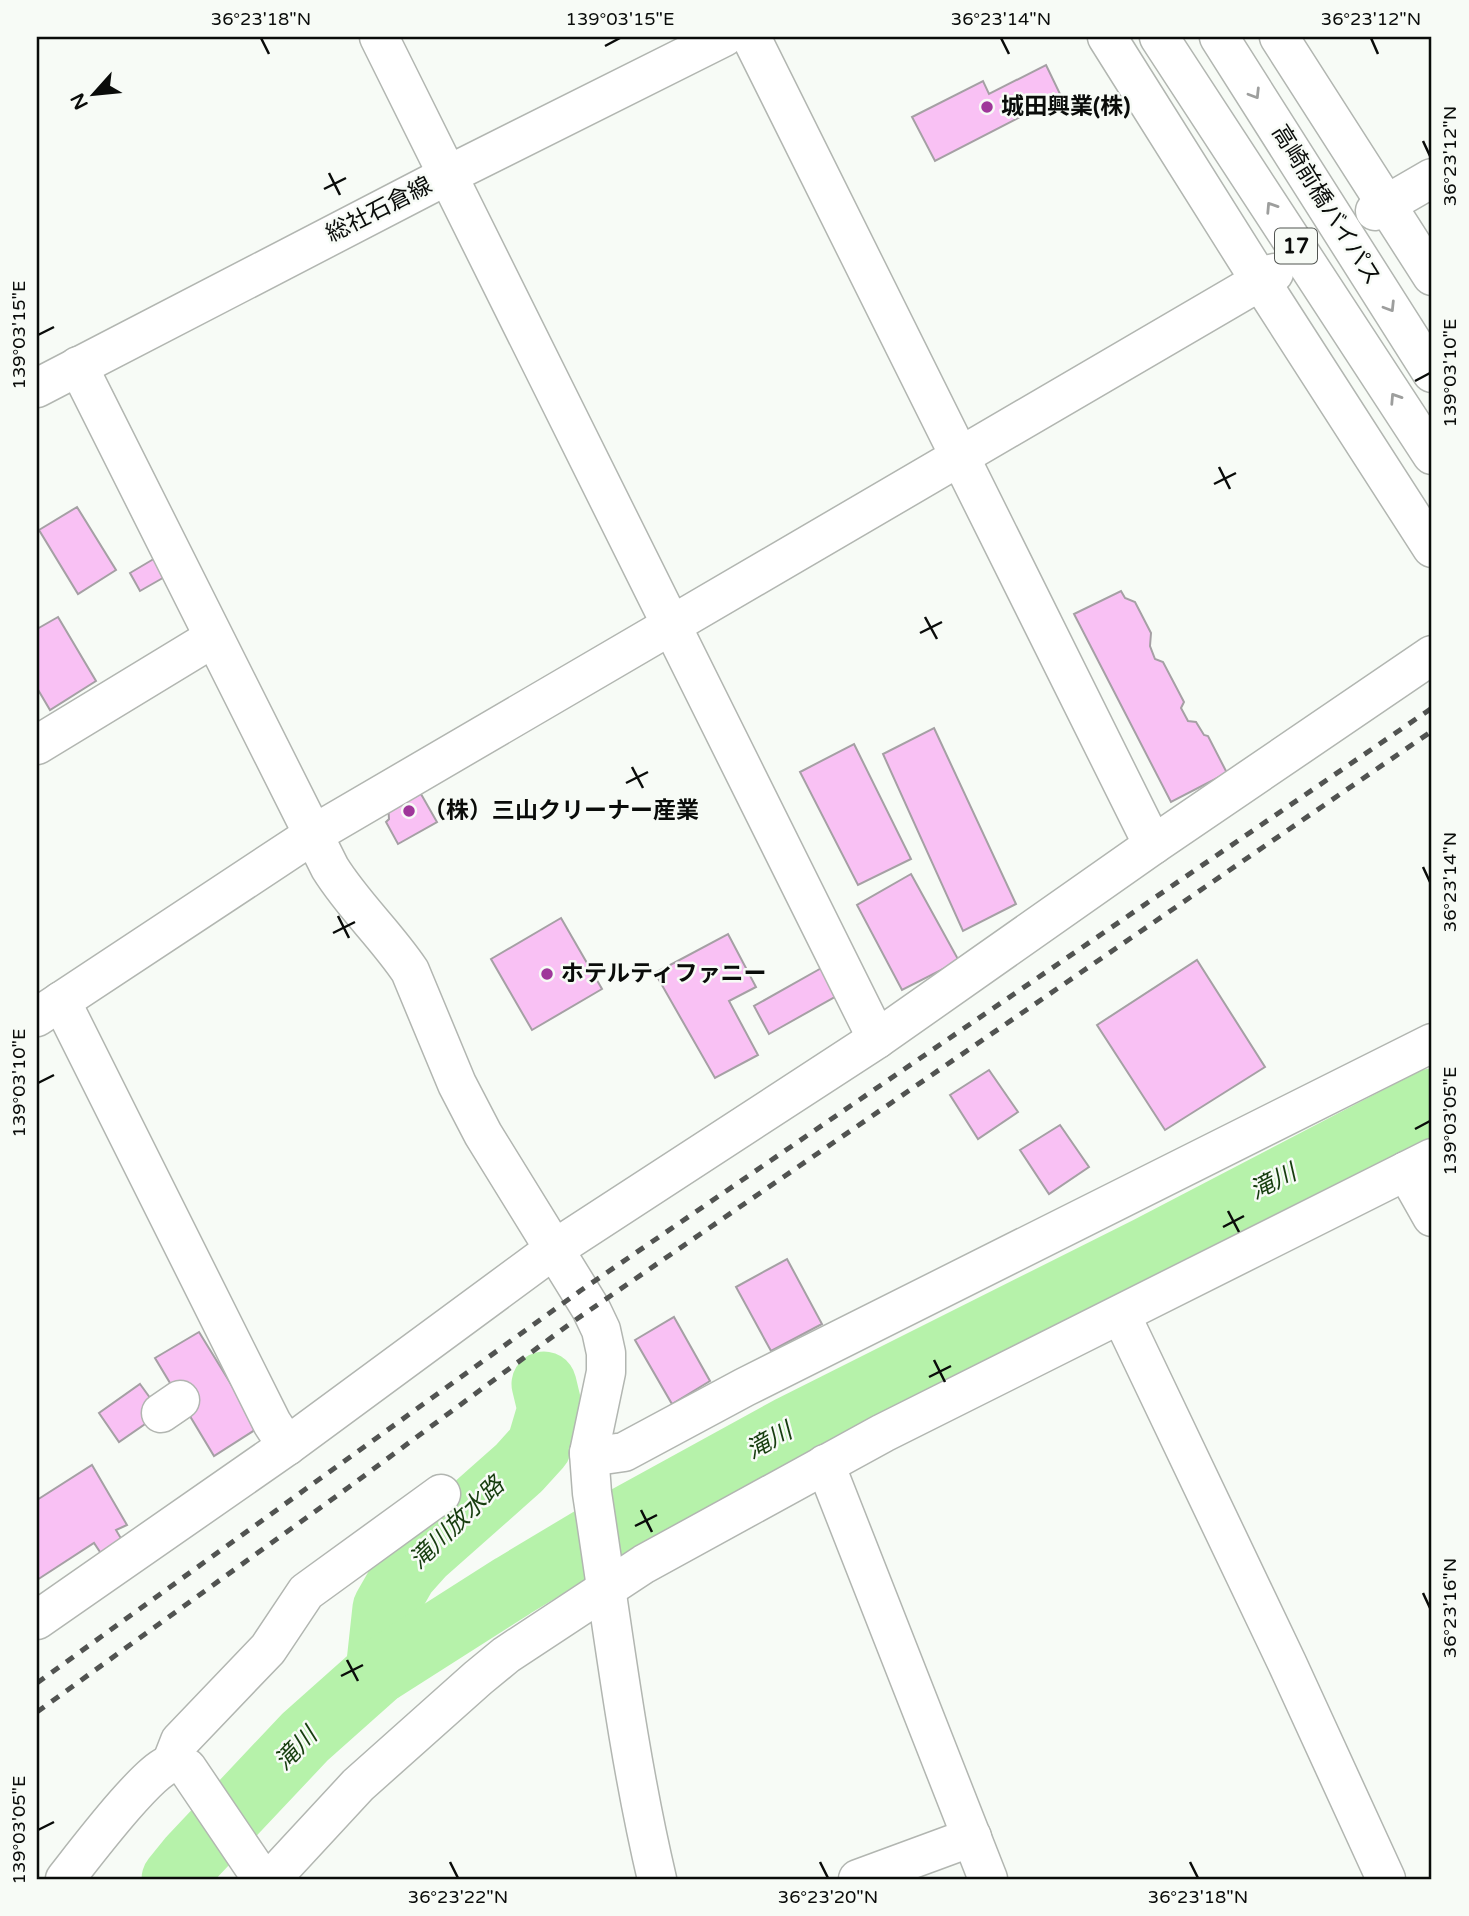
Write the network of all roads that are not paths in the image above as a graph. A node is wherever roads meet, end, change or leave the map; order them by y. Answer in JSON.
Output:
{"nodes":[{"id":1,"x":379,"y":37,"type":"edge"},
{"id":2,"x":724,"y":37,"type":"edge"},
{"id":3,"x":751,"y":37,"type":"edge"},
{"id":4,"x":1107,"y":37,"type":"edge"},
{"id":5,"x":1159,"y":37,"type":"edge"},
{"id":6,"x":1219,"y":37,"type":"edge"},
{"id":7,"x":1279,"y":37,"type":"edge"},
{"id":8,"x":448,"y":175,"type":"junction"},
{"id":9,"x":1432,"y":178,"type":"edge"},
{"id":10,"x":1381,"y":208,"type":"junction"},
{"id":11,"x":1432,"y":276,"type":"edge"},
{"id":12,"x":1267,"y":278,"type":"junction"},
{"id":13,"x":78,"y":366,"type":"junction"},
{"id":14,"x":1432,"y":373,"type":"edge"},
{"id":15,"x":37,"y":388,"type":"edge"},
{"id":16,"x":1432,"y":455,"type":"edge"},
{"id":17,"x":958,"y":456,"type":"junction"},
{"id":18,"x":1432,"y":548,"type":"edge"},
{"id":19,"x":671,"y":626,"type":"junction"},
{"id":20,"x":213,"y":638,"type":"junction"},
{"id":21,"x":1432,"y":655,"type":"edge"},
{"id":22,"x":37,"y":745,"type":"edge"},
{"id":23,"x":314,"y":834,"type":"junction"},
{"id":24,"x":1153,"y":845,"type":"junction"},
{"id":25,"x":49,"y":1009,"type":"edge"},
{"id":26,"x":877,"y":1039,"type":"junction"},
{"id":27,"x":1432,"y":1043,"type":"edge"},
{"id":28,"x":1419,"y":1164,"type":"edge"},
{"id":29,"x":1432,"y":1217,"type":"edge"},
{"id":30,"x":553,"y":1250,"type":"junction"},
{"id":31,"x":1121,"y":1315,"type":"junction"},
{"id":32,"x":287,"y":1446,"type":"junction"},
{"id":33,"x":589,"y":1453,"type":"junction"},
{"id":34,"x":825,"y":1464,"type":"junction"},
{"id":35,"x":441,"y":1494,"type":"dead end"},
{"id":36,"x":606,"y":1581,"type":"junction"},
{"id":37,"x":37,"y":1620,"type":"edge"},
{"id":38,"x":179,"y":1766,"type":"junction"},
{"id":39,"x":972,"y":1837,"type":"junction"},
{"id":40,"x":265,"y":1876,"type":"edge"},
{"id":41,"x":65,"y":1879,"type":"edge"},
{"id":42,"x":657,"y":1879,"type":"edge"},
{"id":43,"x":858,"y":1879,"type":"edge"},
{"id":44,"x":988,"y":1879,"type":"edge"},
{"id":45,"x":1386,"y":1879,"type":"edge"}],
"edges":[{"from":1,"to":8,"type":"main road"},
{"from":2,"to":8,"type":"main road","name":"総社石倉線"},
{"from":3,"to":17,"type":"main road"},
{"from":4,"to":12,"type":"main road"},
{"from":16,"to":5,"type":"main road","name":"高崎前橋バイパス","number":"17","one_way":true},
{"from":6,"to":14,"type":"main road","name":"高崎前橋バイパス","number":"17","one_way":true},
{"from":7,"to":10,"type":"main road"},
{"from":8,"to":13,"type":"main road","name":"総社石倉線"},
{"from":8,"to":19,"type":"main road"},
{"from":9,"to":10,"type":"main road"},
{"from":10,"to":11,"type":"main road"},
{"from":12,"to":17,"type":"main road"},
{"from":12,"to":18,"type":"main road"},
{"from":13,"to":15,"type":"main road","name":"総社石倉線"},
{"from":13,"to":20,"type":"main road"},
{"from":17,"to":19,"type":"main road"},
{"from":17,"to":24,"type":"main road"},
{"from":19,"to":23,"type":"main road"},
{"from":19,"to":26,"type":"main road"},
{"from":20,"to":22,"type":"main road"},
{"from":20,"to":23,"type":"main road"},
{"from":21,"to":24,"type":"main road"},
{"from":23,"to":25,"type":"main road"},
{"from":23,"to":30,"type":"main road"},
{"from":24,"to":26,"type":"main road"},
{"from":25,"to":32,"type":"main road"},
{"from":26,"to":30,"type":"main road"},
{"from":27,"to":33,"type":"main road"},
{"from":28,"to":29,"type":"main road"},
{"from":28,"to":31,"type":"main road"},
{"from":30,"to":32,"type":"main road"},
{"from":30,"to":33,"type":"main road"},
{"from":31,"to":34,"type":"main road"},
{"from":31,"to":45,"type":"main road"},
{"from":32,"to":37,"type":"main road"},
{"from":33,"to":36,"type":"main road"},
{"from":34,"to":36,"type":"main road"},
{"from":34,"to":39,"type":"main road"},
{"from":35,"to":38,"type":"main road"},
{"from":36,"to":40,"type":"main road"},
{"from":36,"to":42,"type":"main road"},
{"from":38,"to":40,"type":"main road"},
{"from":38,"to":41,"type":"main road"},
{"from":39,"to":43,"type":"main road"},
{"from":39,"to":44,"type":"main road"}]}
